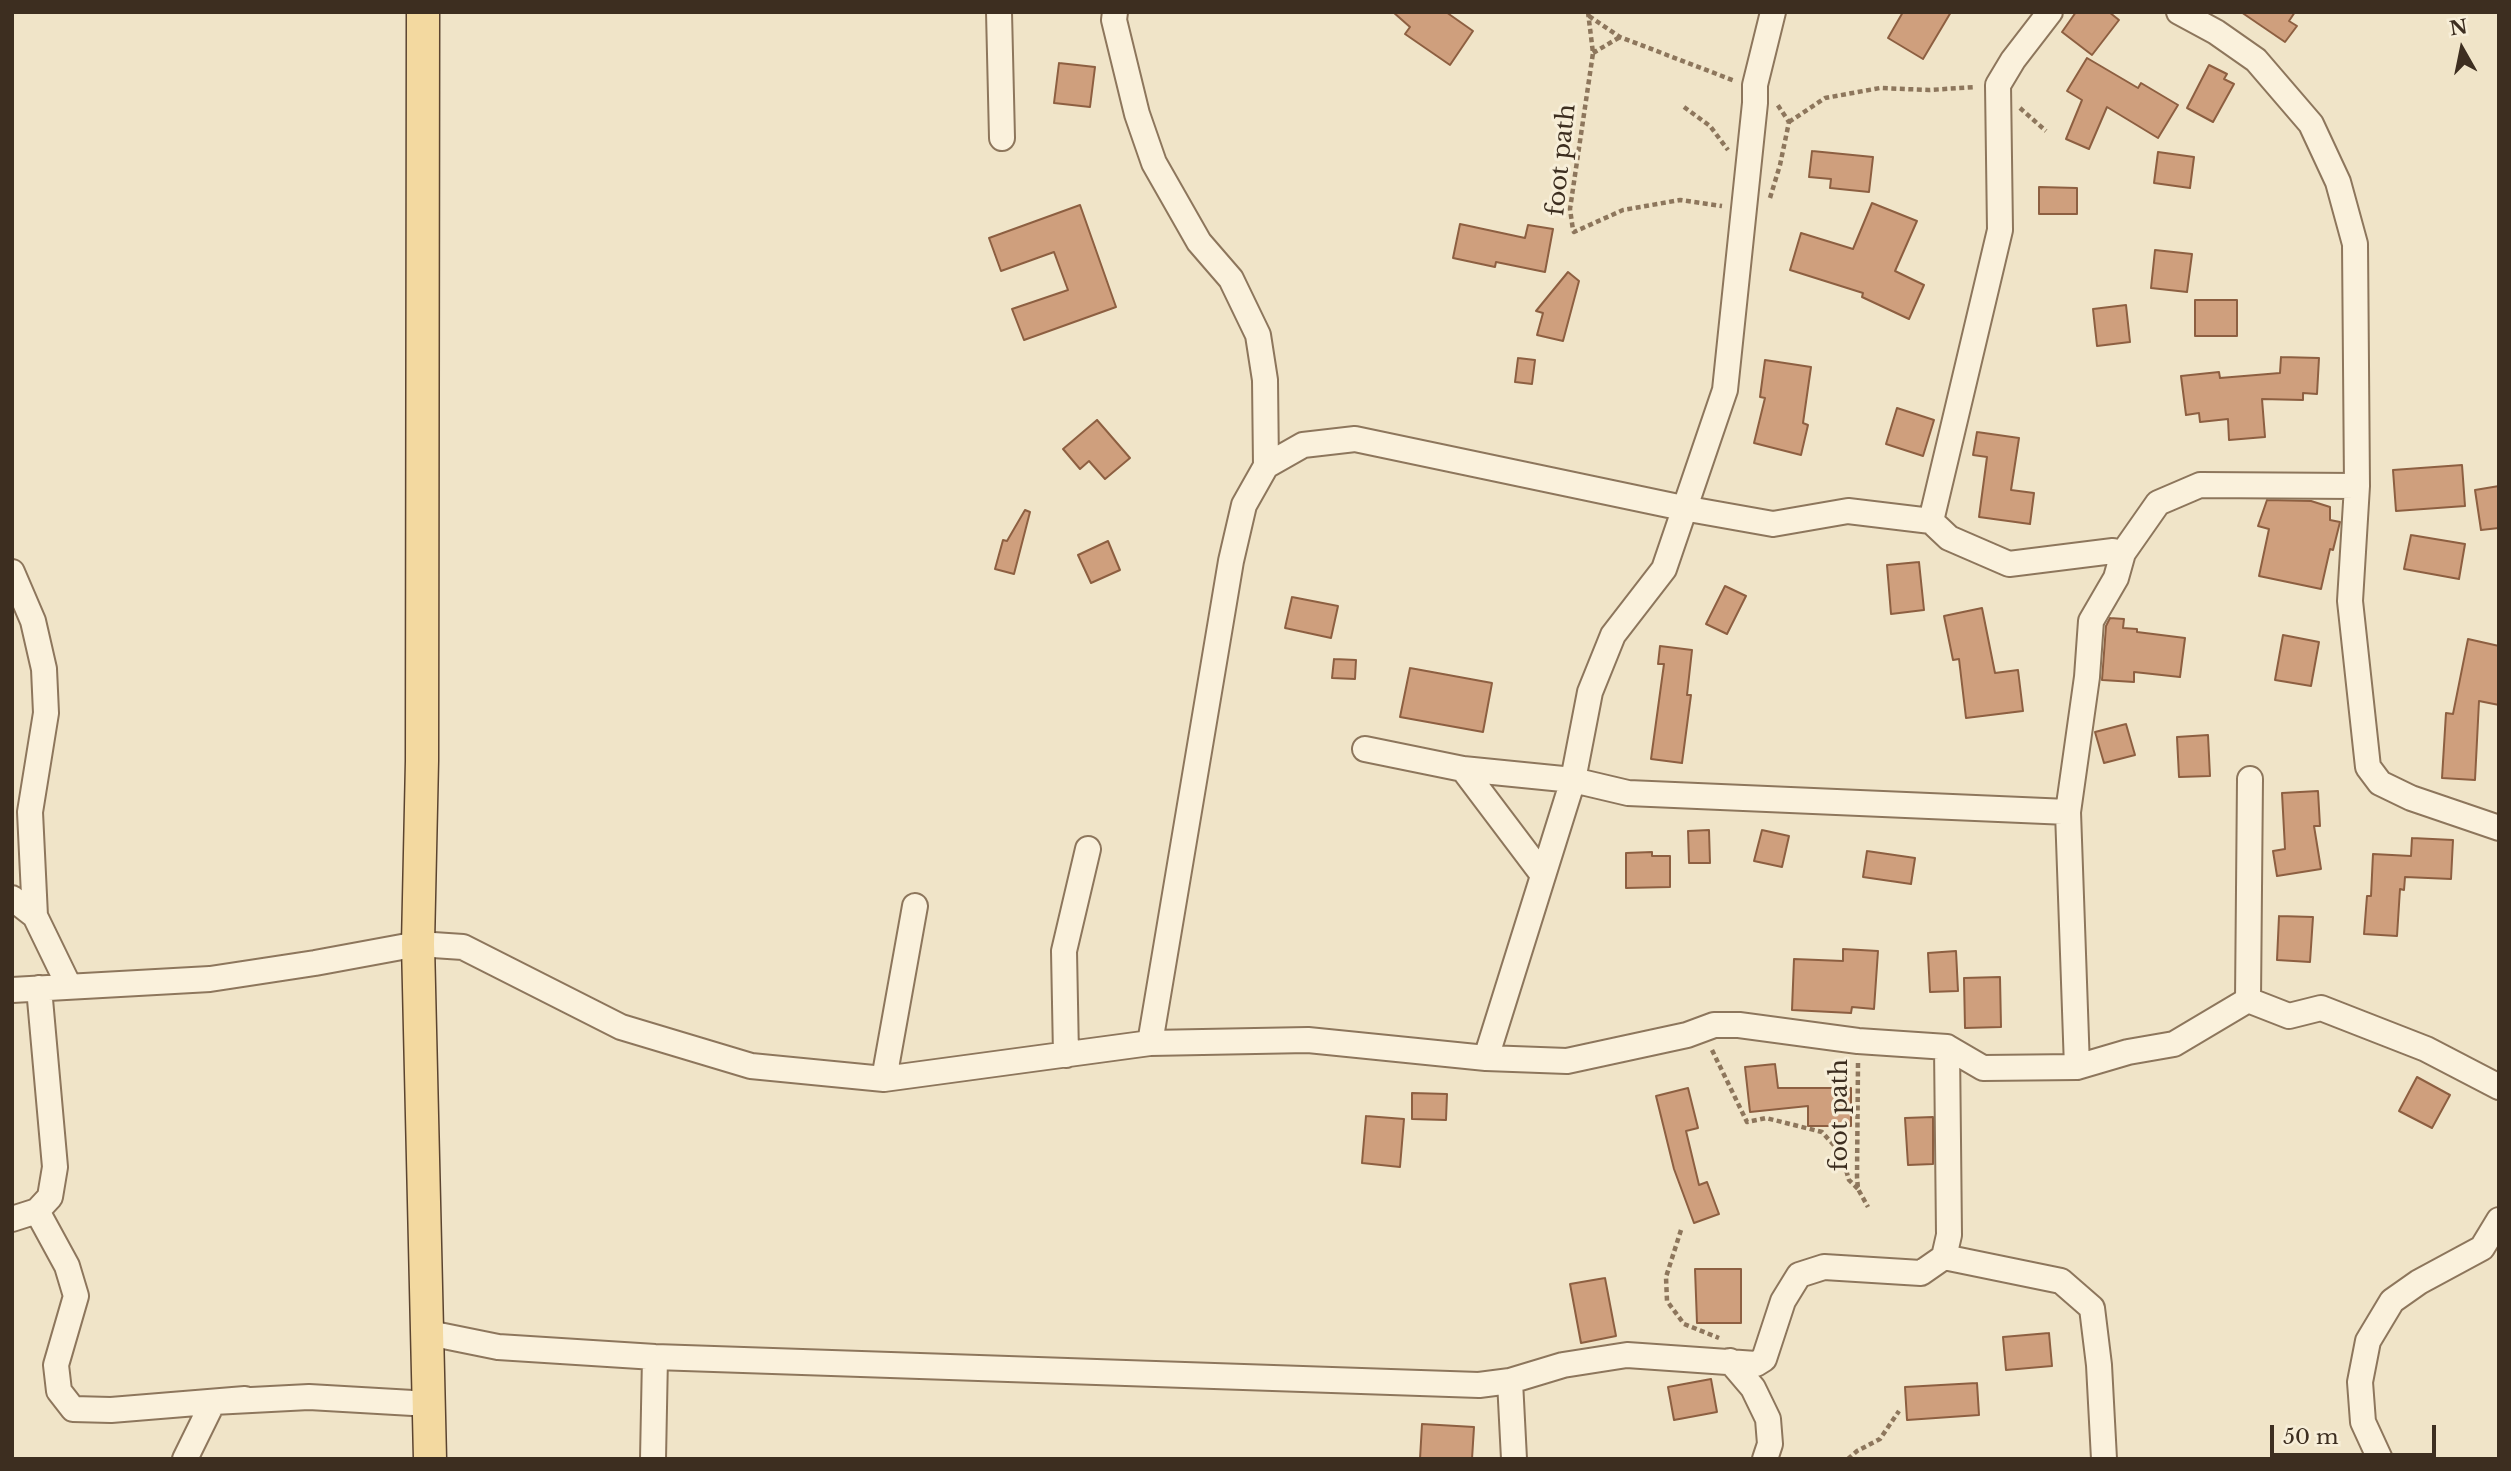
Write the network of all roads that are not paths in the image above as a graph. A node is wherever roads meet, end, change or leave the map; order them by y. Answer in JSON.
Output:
{"nodes":[{"id":1,"x":423,"y":12,"type":"edge"},
{"id":2,"x":999,"y":12,"type":"edge"},
{"id":3,"x":1115,"y":12,"type":"edge"},
{"id":4,"x":1773,"y":12,"type":"edge"},
{"id":5,"x":2049,"y":12,"type":"edge"},
{"id":6,"x":2179,"y":12,"type":"edge"},
{"id":7,"x":1002,"y":138,"type":"dead end"},
{"id":8,"x":1266,"y":466,"type":"junction"},
{"id":9,"x":2357,"y":486,"type":"junction"},
{"id":10,"x":1683,"y":508,"type":"junction"},
{"id":11,"x":1931,"y":521,"type":"junction"},
{"id":12,"x":2123,"y":553,"type":"junction"},
{"id":13,"x":12,"y":572,"type":"edge"},
{"id":14,"x":1365,"y":748,"type":"dead end"},
{"id":15,"x":1462,"y":769,"type":"junction"},
{"id":16,"x":2250,"y":779,"type":"dead end"},
{"id":17,"x":1573,"y":780,"type":"junction"},
{"id":18,"x":2068,"y":812,"type":"junction"},
{"id":19,"x":2499,"y":828,"type":"edge"},
{"id":20,"x":1088,"y":849,"type":"dead end"},
{"id":21,"x":1543,"y":875,"type":"junction"},
{"id":22,"x":12,"y":898,"type":"edge"},
{"id":23,"x":915,"y":906,"type":"dead end"},
{"id":24,"x":35,"y":916,"type":"junction"},
{"id":25,"x":418,"y":944,"type":"junction"},
{"id":26,"x":69,"y":986,"type":"junction"},
{"id":27,"x":39,"y":988,"type":"junction"},
{"id":28,"x":12,"y":990,"type":"edge"},
{"id":29,"x":2248,"y":1000,"type":"junction"},
{"id":30,"x":1150,"y":1043,"type":"junction"},
{"id":31,"x":1947,"y":1047,"type":"junction"},
{"id":32,"x":1066,"y":1055,"type":"junction"},
{"id":33,"x":1486,"y":1058,"type":"junction"},
{"id":34,"x":2077,"y":1068,"type":"junction"},
{"id":35,"x":884,"y":1079,"type":"junction"},
{"id":36,"x":2499,"y":1087,"type":"edge"},
{"id":37,"x":37,"y":1211,"type":"junction"},
{"id":38,"x":12,"y":1219,"type":"edge"},
{"id":39,"x":2499,"y":1220,"type":"edge"},
{"id":40,"x":1944,"y":1257,"type":"junction"},
{"id":41,"x":429,"y":1333,"type":"junction"},
{"id":42,"x":655,"y":1357,"type":"junction"},
{"id":43,"x":1730,"y":1361,"type":"junction"},
{"id":44,"x":1510,"y":1381,"type":"junction"},
{"id":45,"x":246,"y":1399,"type":"junction"},
{"id":46,"x":429,"y":1404,"type":"junction"},
{"id":47,"x":184,"y":1459,"type":"edge"},
{"id":48,"x":430,"y":1459,"type":"edge"},
{"id":49,"x":653,"y":1459,"type":"edge"},
{"id":50,"x":1514,"y":1459,"type":"edge"},
{"id":51,"x":1765,"y":1459,"type":"edge"},
{"id":52,"x":2104,"y":1459,"type":"edge"},
{"id":53,"x":2379,"y":1459,"type":"edge"}],
"edges":[{"from":1,"to":25,"type":"main road"},
{"from":2,"to":7,"type":"street"},
{"from":3,"to":8,"type":"street"},
{"from":4,"to":10,"type":"street"},
{"from":5,"to":11,"type":"street"},
{"from":6,"to":9,"type":"street"},
{"from":8,"to":10,"type":"street"},
{"from":8,"to":30,"type":"street"},
{"from":9,"to":12,"type":"street"},
{"from":9,"to":19,"type":"street"},
{"from":10,"to":11,"type":"street"},
{"from":10,"to":17,"type":"street"},
{"from":11,"to":12,"type":"street"},
{"from":12,"to":18,"type":"street"},
{"from":13,"to":24,"type":"street"},
{"from":14,"to":15,"type":"street"},
{"from":15,"to":17,"type":"street"},
{"from":15,"to":21,"type":"street"},
{"from":16,"to":29,"type":"street"},
{"from":17,"to":18,"type":"street"},
{"from":17,"to":21,"type":"street"},
{"from":18,"to":34,"type":"street"},
{"from":20,"to":32,"type":"street"},
{"from":21,"to":33,"type":"street"},
{"from":22,"to":24,"type":"street"},
{"from":23,"to":35,"type":"street"},
{"from":24,"to":26,"type":"street"},
{"from":25,"to":26,"type":"street"},
{"from":25,"to":35,"type":"street"},
{"from":25,"to":41,"type":"main road"},
{"from":26,"to":27,"type":"street"},
{"from":27,"to":28,"type":"street"},
{"from":27,"to":37,"type":"street"},
{"from":29,"to":34,"type":"street"},
{"from":29,"to":36,"type":"street"},
{"from":30,"to":32,"type":"street"},
{"from":30,"to":33,"type":"street"},
{"from":31,"to":33,"type":"street"},
{"from":31,"to":34,"type":"street"},
{"from":31,"to":40,"type":"street"},
{"from":32,"to":35,"type":"street"},
{"from":37,"to":38,"type":"street"},
{"from":37,"to":45,"type":"street"},
{"from":39,"to":53,"type":"street"},
{"from":40,"to":43,"type":"street"},
{"from":40,"to":52,"type":"street"},
{"from":41,"to":42,"type":"street"},
{"from":41,"to":46,"type":"main road"},
{"from":42,"to":44,"type":"street"},
{"from":42,"to":49,"type":"street"},
{"from":43,"to":44,"type":"street"},
{"from":43,"to":51,"type":"street"},
{"from":44,"to":50,"type":"street"},
{"from":45,"to":46,"type":"street"},
{"from":45,"to":47,"type":"street"},
{"from":46,"to":48,"type":"main road"}]}
